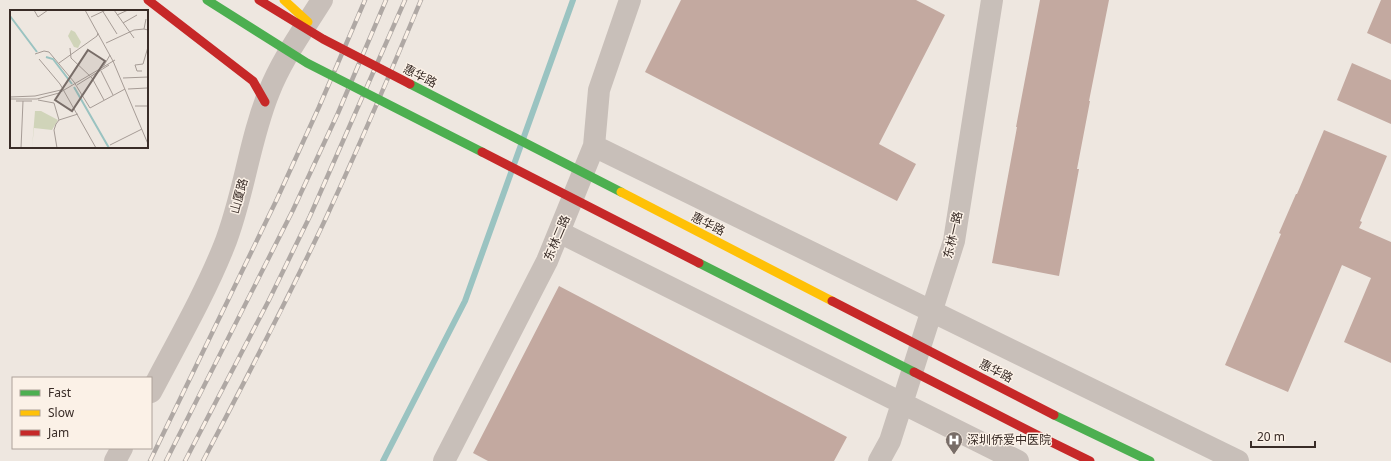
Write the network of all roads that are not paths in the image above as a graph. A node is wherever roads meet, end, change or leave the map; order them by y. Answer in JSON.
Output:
{"nodes":[{"id":1,"x":148,"y":0,"type":"edge"},
{"id":2,"x":208,"y":0,"type":"edge"},
{"id":3,"x":259,"y":0,"type":"edge"},
{"id":4,"x":284,"y":0,"type":"edge"},
{"id":5,"x":322,"y":0,"type":"edge"},
{"id":6,"x":630,"y":0,"type":"edge"},
{"id":7,"x":992,"y":0,"type":"edge"},
{"id":8,"x":308,"y":22,"type":"junction"},
{"id":9,"x":265,"y":102,"type":"junction"},
{"id":10,"x":594,"y":146,"type":"junction"},
{"id":11,"x":559,"y":232,"type":"junction"},
{"id":12,"x":931,"y":311,"type":"junction"},
{"id":13,"x":152,"y":390,"type":"edge"},
{"id":14,"x":902,"y":403,"type":"junction"},
{"id":15,"x":121,"y":449,"type":"edge"},
{"id":16,"x":115,"y":461,"type":"edge"},
{"id":17,"x":444,"y":461,"type":"edge"},
{"id":18,"x":879,"y":461,"type":"edge"},
{"id":19,"x":1018,"y":461,"type":"edge"},
{"id":20,"x":1090,"y":461,"type":"edge"},
{"id":21,"x":1150,"y":461,"type":"edge"},
{"id":22,"x":1238,"y":461,"type":"edge"}],
"edges":[{"from":1,"to":9,"type":"main road"},
{"from":2,"to":20,"type":"main road","bridge":true},
{"from":3,"to":21,"type":"main road","name":"惠华路","bridge":true},
{"from":4,"to":8,"type":"main road"},
{"from":5,"to":8,"type":"street","name":"山厦路"},
{"from":6,"to":10,"type":"street","name":"东林二路"},
{"from":7,"to":12,"type":"street","name":"东林一路"},
{"from":8,"to":9,"type":"street","name":"山厦路"},
{"from":9,"to":13,"type":"street","name":"山厦路"},
{"from":10,"to":11,"type":"street","name":"东林二路"},
{"from":10,"to":12,"type":"street"},
{"from":11,"to":14,"type":"street"},
{"from":11,"to":17,"type":"street","name":"东林二路"},
{"from":12,"to":14,"type":"street","name":"东林一路"},
{"from":12,"to":22,"type":"street"},
{"from":14,"to":18,"type":"street","name":"东林一路"},
{"from":14,"to":19,"type":"street"},
{"from":15,"to":16,"type":"street"}]}
